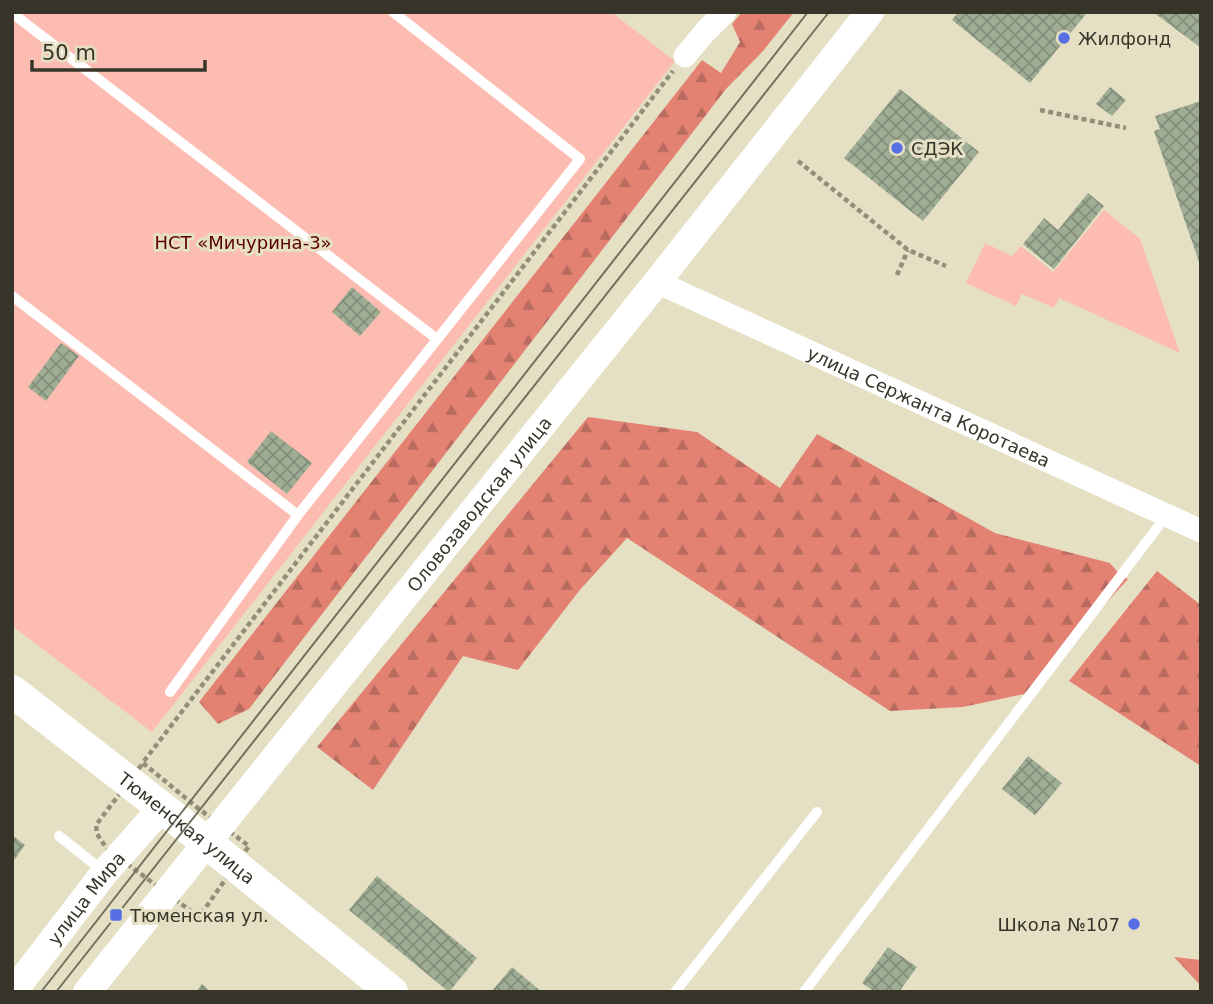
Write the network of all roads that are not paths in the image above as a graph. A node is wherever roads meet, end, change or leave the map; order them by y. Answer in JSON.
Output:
{"nodes":[{"id":1,"x":393,"y":12,"type":"edge"},
{"id":2,"x":725,"y":12,"type":"edge"},
{"id":3,"x":870,"y":12,"type":"edge"},
{"id":4,"x":12,"y":13,"type":"edge"},
{"id":5,"x":685,"y":56,"type":"dead end"},
{"id":6,"x":657,"y":282,"type":"junction"},
{"id":7,"x":12,"y":296,"type":"edge"},
{"id":8,"x":437,"y":339,"type":"junction"},
{"id":9,"x":298,"y":515,"type":"junction"},
{"id":10,"x":1167,"y":515,"type":"junction"},
{"id":11,"x":1201,"y":530,"type":"edge"},
{"id":12,"x":12,"y":691,"type":"edge"},
{"id":13,"x":170,"y":692,"type":"dead end"},
{"id":14,"x":162,"y":809,"type":"junction"},
{"id":15,"x":817,"y":812,"type":"dead end"},
{"id":16,"x":60,"y":836,"type":"dead end"},
{"id":17,"x":206,"y":842,"type":"junction"},
{"id":18,"x":105,"y":872,"type":"junction"},
{"id":19,"x":13,"y":992,"type":"edge"},
{"id":20,"x":87,"y":992,"type":"edge"},
{"id":21,"x":392,"y":992,"type":"edge"},
{"id":22,"x":675,"y":992,"type":"edge"},
{"id":23,"x":804,"y":992,"type":"edge"}],
"edges":[{"from":1,"to":8,"type":"lane"},
{"from":2,"to":5,"type":"street"},
{"from":3,"to":6,"type":"street","name":"Оловозаводская улица"},
{"from":4,"to":8,"type":"lane"},
{"from":6,"to":10,"type":"street","name":"улица Сержанта Коротаева"},
{"from":6,"to":17,"type":"street","name":"Оловозаводская улица"},
{"from":7,"to":9,"type":"lane"},
{"from":8,"to":9,"type":"lane"},
{"from":9,"to":13,"type":"lane"},
{"from":10,"to":11,"type":"street","name":"улица Сержанта Коротаева"},
{"from":10,"to":23,"type":"lane"},
{"from":12,"to":14,"type":"main road","name":"Тюменская улица"},
{"from":14,"to":17,"type":"main road","name":"Тюменская улица"},
{"from":14,"to":18,"type":"street","name":"улица Мира"},
{"from":15,"to":22,"type":"lane"},
{"from":16,"to":18,"type":"lane"},
{"from":17,"to":20,"type":"street","name":"Оловозаводская улица"},
{"from":17,"to":21,"type":"main road","name":"Тюменская улица"},
{"from":18,"to":19,"type":"street","name":"улица Мира"}]}
